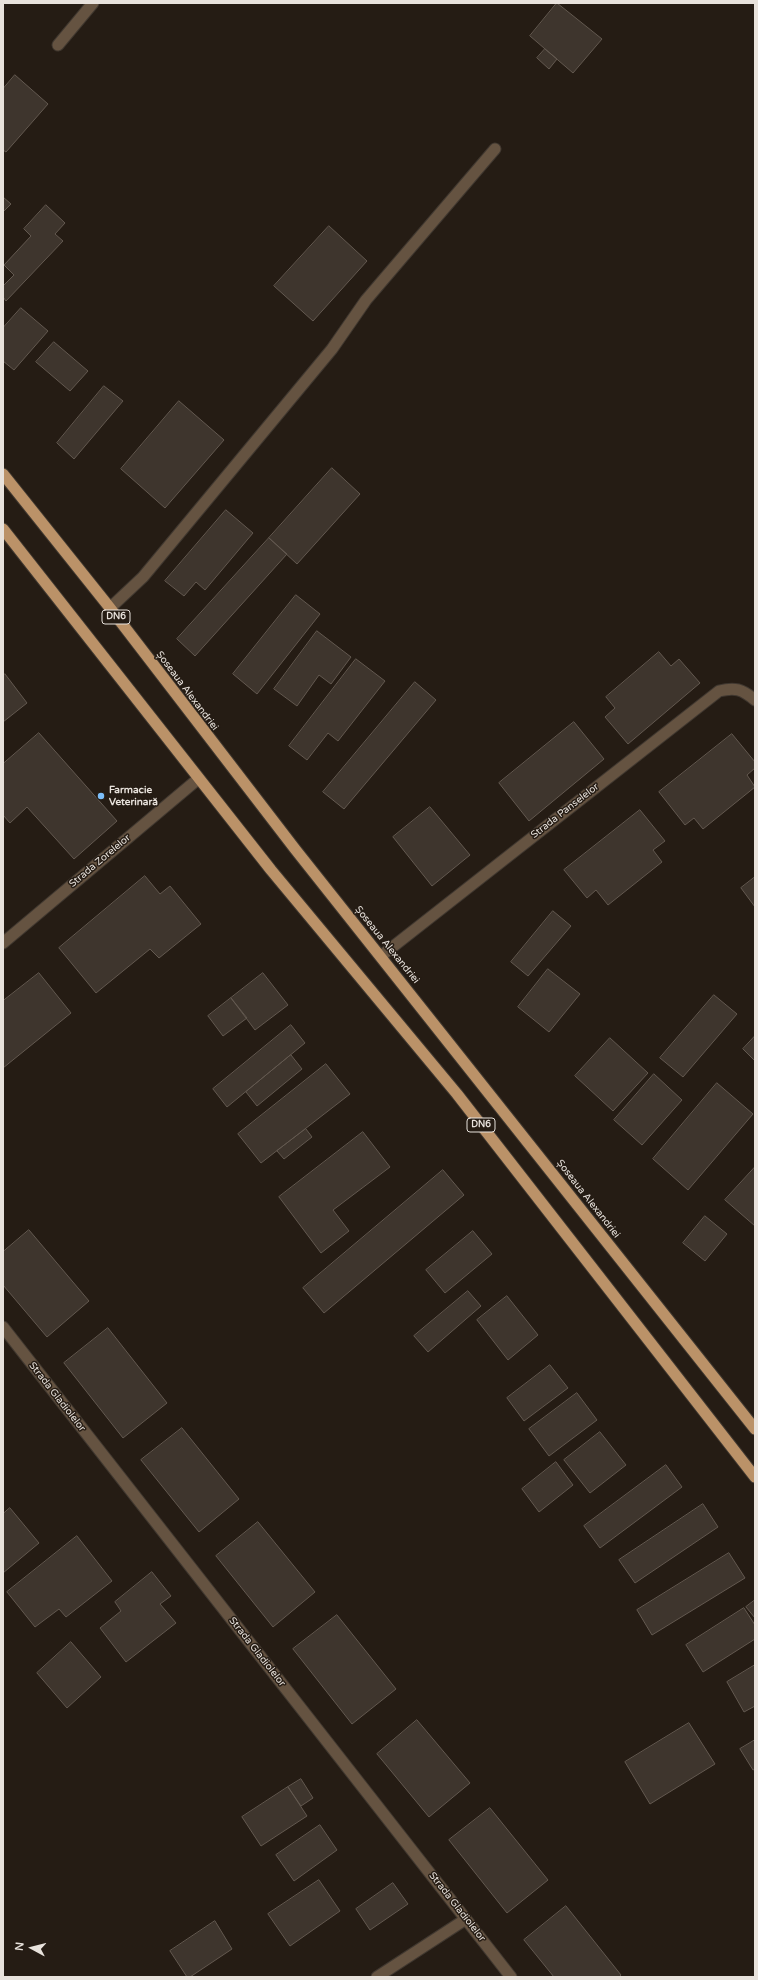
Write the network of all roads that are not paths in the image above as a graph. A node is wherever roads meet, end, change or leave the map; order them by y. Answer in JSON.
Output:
{"nodes":[{"id":1,"x":93,"y":3,"type":"edge"},
{"id":2,"x":58,"y":46,"type":"dead end"},
{"id":3,"x":495,"y":149,"type":"dead end"},
{"id":4,"x":3,"y":474,"type":"edge"},
{"id":5,"x":3,"y":529,"type":"edge"},
{"id":6,"x":110,"y":608,"type":"junction"},
{"id":7,"x":755,"y":700,"type":"edge"},
{"id":8,"x":198,"y":779,"type":"junction"},
{"id":9,"x":3,"y":944,"type":"edge"},
{"id":10,"x":381,"y":956,"type":"junction"},
{"id":11,"x":3,"y":1327,"type":"edge"},
{"id":12,"x":755,"y":1429,"type":"edge"},
{"id":13,"x":755,"y":1477,"type":"edge"},
{"id":14,"x":466,"y":1919,"type":"junction"},
{"id":15,"x":377,"y":1977,"type":"edge"},
{"id":16,"x":510,"y":1977,"type":"edge"}],
"edges":[{"from":1,"to":2,"type":"street"},
{"from":3,"to":6,"type":"street"},
{"from":4,"to":6,"type":"highway","name":"Șoseaua Alexandriei","number":"DN6"},
{"from":5,"to":8,"type":"highway","number":"DN6"},
{"from":6,"to":10,"type":"highway","name":"Șoseaua Alexandriei","number":"DN6"},
{"from":7,"to":10,"type":"street","name":"Strada Panselelor"},
{"from":8,"to":9,"type":"street","name":"Strada Zorelelor"},
{"from":8,"to":13,"type":"highway","number":"DN6"},
{"from":10,"to":12,"type":"highway","name":"Șoseaua Alexandriei","number":"DN6"},
{"from":11,"to":14,"type":"street","name":"Strada Gladiolelor"},
{"from":14,"to":15,"type":"street"},
{"from":14,"to":16,"type":"street","name":"Strada Gladiolelor"}]}
